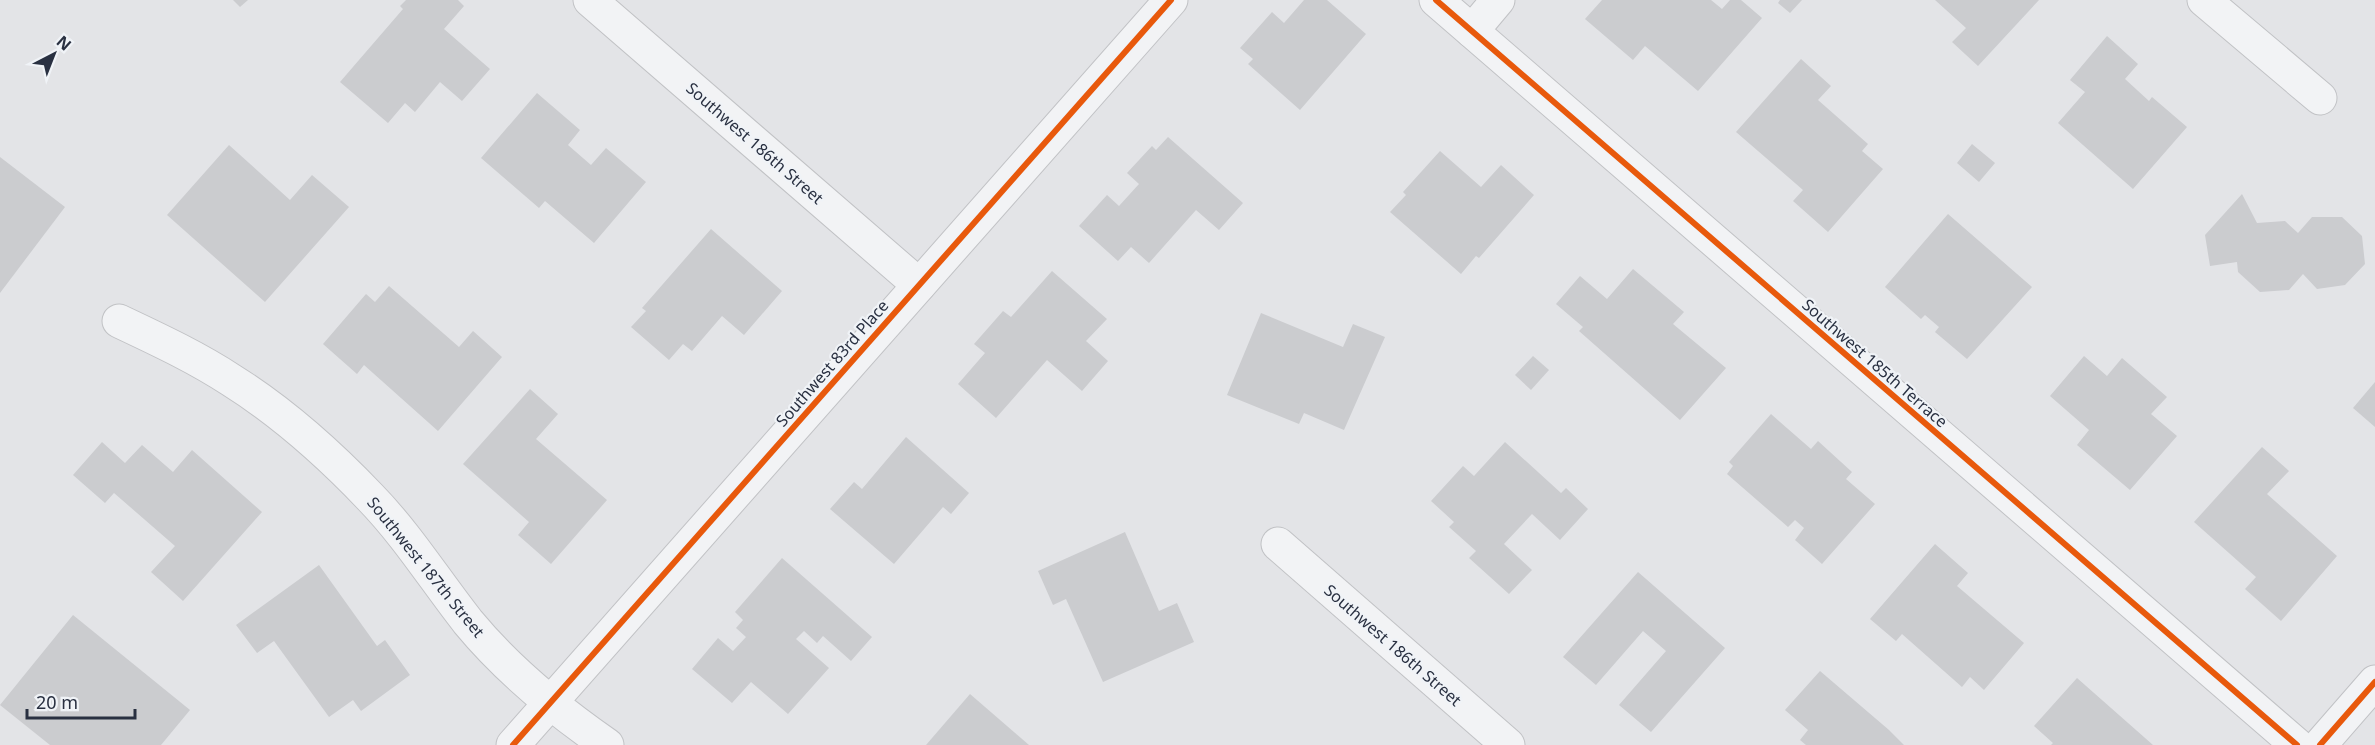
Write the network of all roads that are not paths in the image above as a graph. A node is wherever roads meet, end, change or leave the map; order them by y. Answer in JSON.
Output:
{"nodes":[{"id":1,"x":590,"y":0,"type":"edge"},
{"id":2,"x":1171,"y":0,"type":"edge"},
{"id":3,"x":1436,"y":0,"type":"edge"},
{"id":4,"x":1498,"y":0,"type":"edge"},
{"id":5,"x":2204,"y":0,"type":"edge"},
{"id":6,"x":1472,"y":31,"type":"junction"},
{"id":7,"x":2320,"y":98,"type":"dead end"},
{"id":8,"x":919,"y":285,"type":"junction"},
{"id":9,"x":119,"y":321,"type":"dead end"},
{"id":10,"x":1278,"y":544,"type":"dead end"},
{"id":11,"x":2375,"y":682,"type":"edge"},
{"id":12,"x":552,"y":701,"type":"junction"},
{"id":13,"x":513,"y":745,"type":"edge"},
{"id":14,"x":607,"y":745,"type":"edge"},
{"id":15,"x":1508,"y":745,"type":"edge"},
{"id":16,"x":2297,"y":745,"type":"edge"},
{"id":17,"x":2320,"y":745,"type":"edge"}],
"edges":[{"from":1,"to":8,"type":"street","name":"Southwest 186th Street"},
{"from":2,"to":8,"type":"street","name":"Southwest 83rd Place"},
{"from":3,"to":6,"type":"street","name":"Southwest 185th Terrace"},
{"from":4,"to":6,"type":"street"},
{"from":5,"to":7,"type":"street"},
{"from":6,"to":16,"type":"street","name":"Southwest 185th Terrace"},
{"from":8,"to":12,"type":"street","name":"Southwest 83rd Place"},
{"from":9,"to":12,"type":"street","name":"Southwest 187th Street"},
{"from":10,"to":15,"type":"street","name":"Southwest 186th Street"},
{"from":11,"to":17,"type":"street"},
{"from":12,"to":13,"type":"street","name":"Southwest 83rd Place"},
{"from":12,"to":14,"type":"street","name":"Southwest 187th Street"}]}
